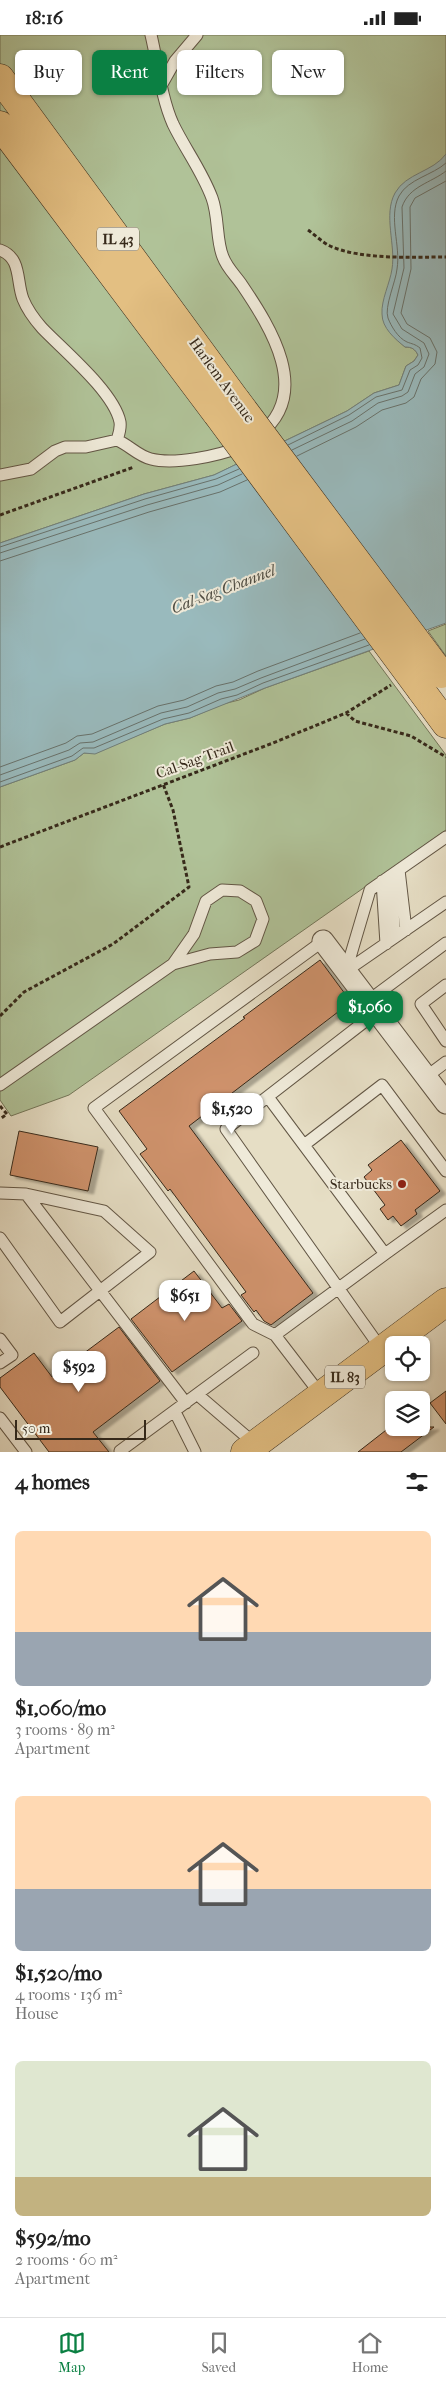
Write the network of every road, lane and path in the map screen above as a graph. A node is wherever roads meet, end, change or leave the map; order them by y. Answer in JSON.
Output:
{"nodes":[{"id":1,"x":151,"y":35,"type":"edge"},
{"id":2,"x":197,"y":35,"type":"edge"},
{"id":3,"x":154,"y":50,"type":"edge"},
{"id":4,"x":167,"y":75,"type":"edge"},
{"id":5,"x":0,"y":78,"type":"edge"},
{"id":6,"x":165,"y":95,"type":"edge"},
{"id":7,"x":0,"y":125,"type":"edge"},
{"id":8,"x":308,"y":230,"type":"dead end"},
{"id":9,"x":0,"y":250,"type":"edge"},
{"id":10,"x":446,"y":257,"type":"edge"},
{"id":11,"x":227,"y":407,"type":"junction"},
{"id":12,"x":117,"y":440,"type":"junction"},
{"id":13,"x":152,"y":460,"type":"junction"},
{"id":14,"x":0,"y":475,"type":"edge"},
{"id":15,"x":0,"y":515,"type":"edge"},
{"id":16,"x":436,"y":682,"type":"edge"},
{"id":17,"x":394,"y":683,"type":"dead end"},
{"id":18,"x":346,"y":713,"type":"junction"},
{"id":19,"x":446,"y":724,"type":"edge"},
{"id":20,"x":446,"y":757,"type":"edge"},
{"id":21,"x":163,"y":784,"type":"junction"},
{"id":22,"x":445,"y":837,"type":"edge"},
{"id":23,"x":0,"y":847,"type":"edge"},
{"id":24,"x":390,"y":876,"type":"junction"},
{"id":25,"x":446,"y":902,"type":"edge"},
{"id":26,"x":406,"y":930,"type":"junction"},
{"id":27,"x":391,"y":940,"type":"junction"},
{"id":28,"x":323,"y":941,"type":"joint"},
{"id":29,"x":446,"y":943,"type":"edge"},
{"id":30,"x":173,"y":964,"type":"junction"},
{"id":31,"x":346,"y":971,"type":"junction"},
{"id":32,"x":446,"y":985,"type":"edge"},
{"id":33,"x":373,"y":1007,"type":"junction"},
{"id":34,"x":0,"y":1016,"type":"edge"},
{"id":35,"x":446,"y":1041,"type":"edge"},
{"id":36,"x":446,"y":1062,"type":"edge"},
{"id":37,"x":426,"y":1077,"type":"junction"},
{"id":38,"x":0,"y":1085,"type":"edge"},
{"id":39,"x":268,"y":1097,"type":"junction"},
{"id":40,"x":446,"y":1103,"type":"edge"},
{"id":41,"x":0,"y":1106,"type":"edge"},
{"id":42,"x":0,"y":1119,"type":"edge"},
{"id":43,"x":304,"y":1145,"type":"junction"},
{"id":44,"x":446,"y":1171,"type":"edge"},
{"id":45,"x":0,"y":1193,"type":"edge"},
{"id":46,"x":26,"y":1194,"type":"junction"},
{"id":47,"x":446,"y":1210,"type":"edge"},
{"id":48,"x":0,"y":1238,"type":"edge"},
{"id":49,"x":385,"y":1254,"type":"junction"},
{"id":50,"x":338,"y":1288,"type":"junction"},
{"id":51,"x":101,"y":1292,"type":"junction"},
{"id":52,"x":446,"y":1302,"type":"edge"},
{"id":53,"x":275,"y":1335,"type":"junction"},
{"id":54,"x":0,"y":1339,"type":"edge"},
{"id":55,"x":382,"y":1349,"type":"junction"},
{"id":56,"x":253,"y":1353,"type":"dead end"},
{"id":57,"x":0,"y":1363,"type":"edge"},
{"id":58,"x":198,"y":1395,"type":"junction"},
{"id":59,"x":321,"y":1395,"type":"junction"},
{"id":60,"x":186,"y":1403,"type":"junction"},
{"id":61,"x":175,"y":1412,"type":"junction"},
{"id":62,"x":0,"y":1417,"type":"edge"},
{"id":63,"x":250,"y":1448,"type":"edge"},
{"id":64,"x":120,"y":1451,"type":"dead end"},
{"id":65,"x":26,"y":1452,"type":"edge"},
{"id":66,"x":195,"y":1452,"type":"edge"}],
"edges":[{"from":1,"to":3,"type":"lane"},
{"from":2,"to":4,"type":"lane"},
{"from":5,"to":11,"type":"main road","name":"Harlem Avenue","number":"IL 43"},
{"from":6,"to":13,"type":"lane"},
{"from":7,"to":11,"type":"main road","name":"Harlem Avenue","number":"IL 43"},
{"from":8,"to":10,"type":"path"},
{"from":9,"to":12,"type":"lane"},
{"from":11,"to":16,"type":"main road","name":"Harlem Avenue","number":"IL 43","bridge":true},
{"from":12,"to":13,"type":"lane"},
{"from":12,"to":14,"type":"lane"},
{"from":13,"to":15,"type":"path"},
{"from":16,"to":19,"type":"main road","name":"Harlem Avenue","number":"IL 43"},
{"from":17,"to":18,"type":"path","name":"Cal-Sag Trail"},
{"from":18,"to":20,"type":"path"},
{"from":18,"to":21,"type":"path","name":"Cal-Sag Trail"},
{"from":21,"to":23,"type":"path","name":"Cal-Sag Trail"},
{"from":21,"to":34,"type":"path"},
{"from":22,"to":24,"type":"lane"},
{"from":24,"to":26,"type":"lane"},
{"from":24,"to":27,"type":"lane"},
{"from":24,"to":31,"type":"lane"},
{"from":25,"to":26,"type":"lane"},
{"from":26,"to":27,"type":"lane"},
{"from":27,"to":31,"type":"lane"},
{"from":28,"to":31,"type":"street"},
{"from":28,"to":53,"type":"lane"},
{"from":29,"to":33,"type":"lane"},
{"from":30,"to":30,"type":"lane"},
{"from":30,"to":38,"type":"lane"},
{"from":31,"to":33,"type":"street"},
{"from":32,"to":35,"type":"lane"},
{"from":33,"to":37,"type":"street"},
{"from":33,"to":39,"type":"lane"},
{"from":36,"to":37,"type":"lane"},
{"from":37,"to":40,"type":"street"},
{"from":39,"to":43,"type":"lane"},
{"from":39,"to":50,"type":"lane"},
{"from":41,"to":42,"type":"path"},
{"from":43,"to":44,"type":"lane"},
{"from":43,"to":49,"type":"lane"},
{"from":45,"to":46,"type":"lane"},
{"from":46,"to":51,"type":"lane"},
{"from":46,"to":51,"type":"lane"},
{"from":47,"to":49,"type":"lane"},
{"from":48,"to":51,"type":"lane"},
{"from":49,"to":50,"type":"lane"},
{"from":50,"to":53,"type":"lane"},
{"from":50,"to":55,"type":"lane"},
{"from":51,"to":60,"type":"lane"},
{"from":52,"to":55,"type":"main road","number":"IL 83"},
{"from":53,"to":59,"type":"lane"},
{"from":54,"to":57,"type":"lane"},
{"from":55,"to":59,"type":"main road","number":"IL 83"},
{"from":56,"to":58,"type":"lane"},
{"from":58,"to":60,"type":"lane"},
{"from":58,"to":63,"type":"lane"},
{"from":59,"to":63,"type":"main road","number":"IL 83"},
{"from":60,"to":61,"type":"lane"},
{"from":61,"to":64,"type":"lane"},
{"from":61,"to":66,"type":"lane"},
{"from":62,"to":65,"type":"lane"}]}
